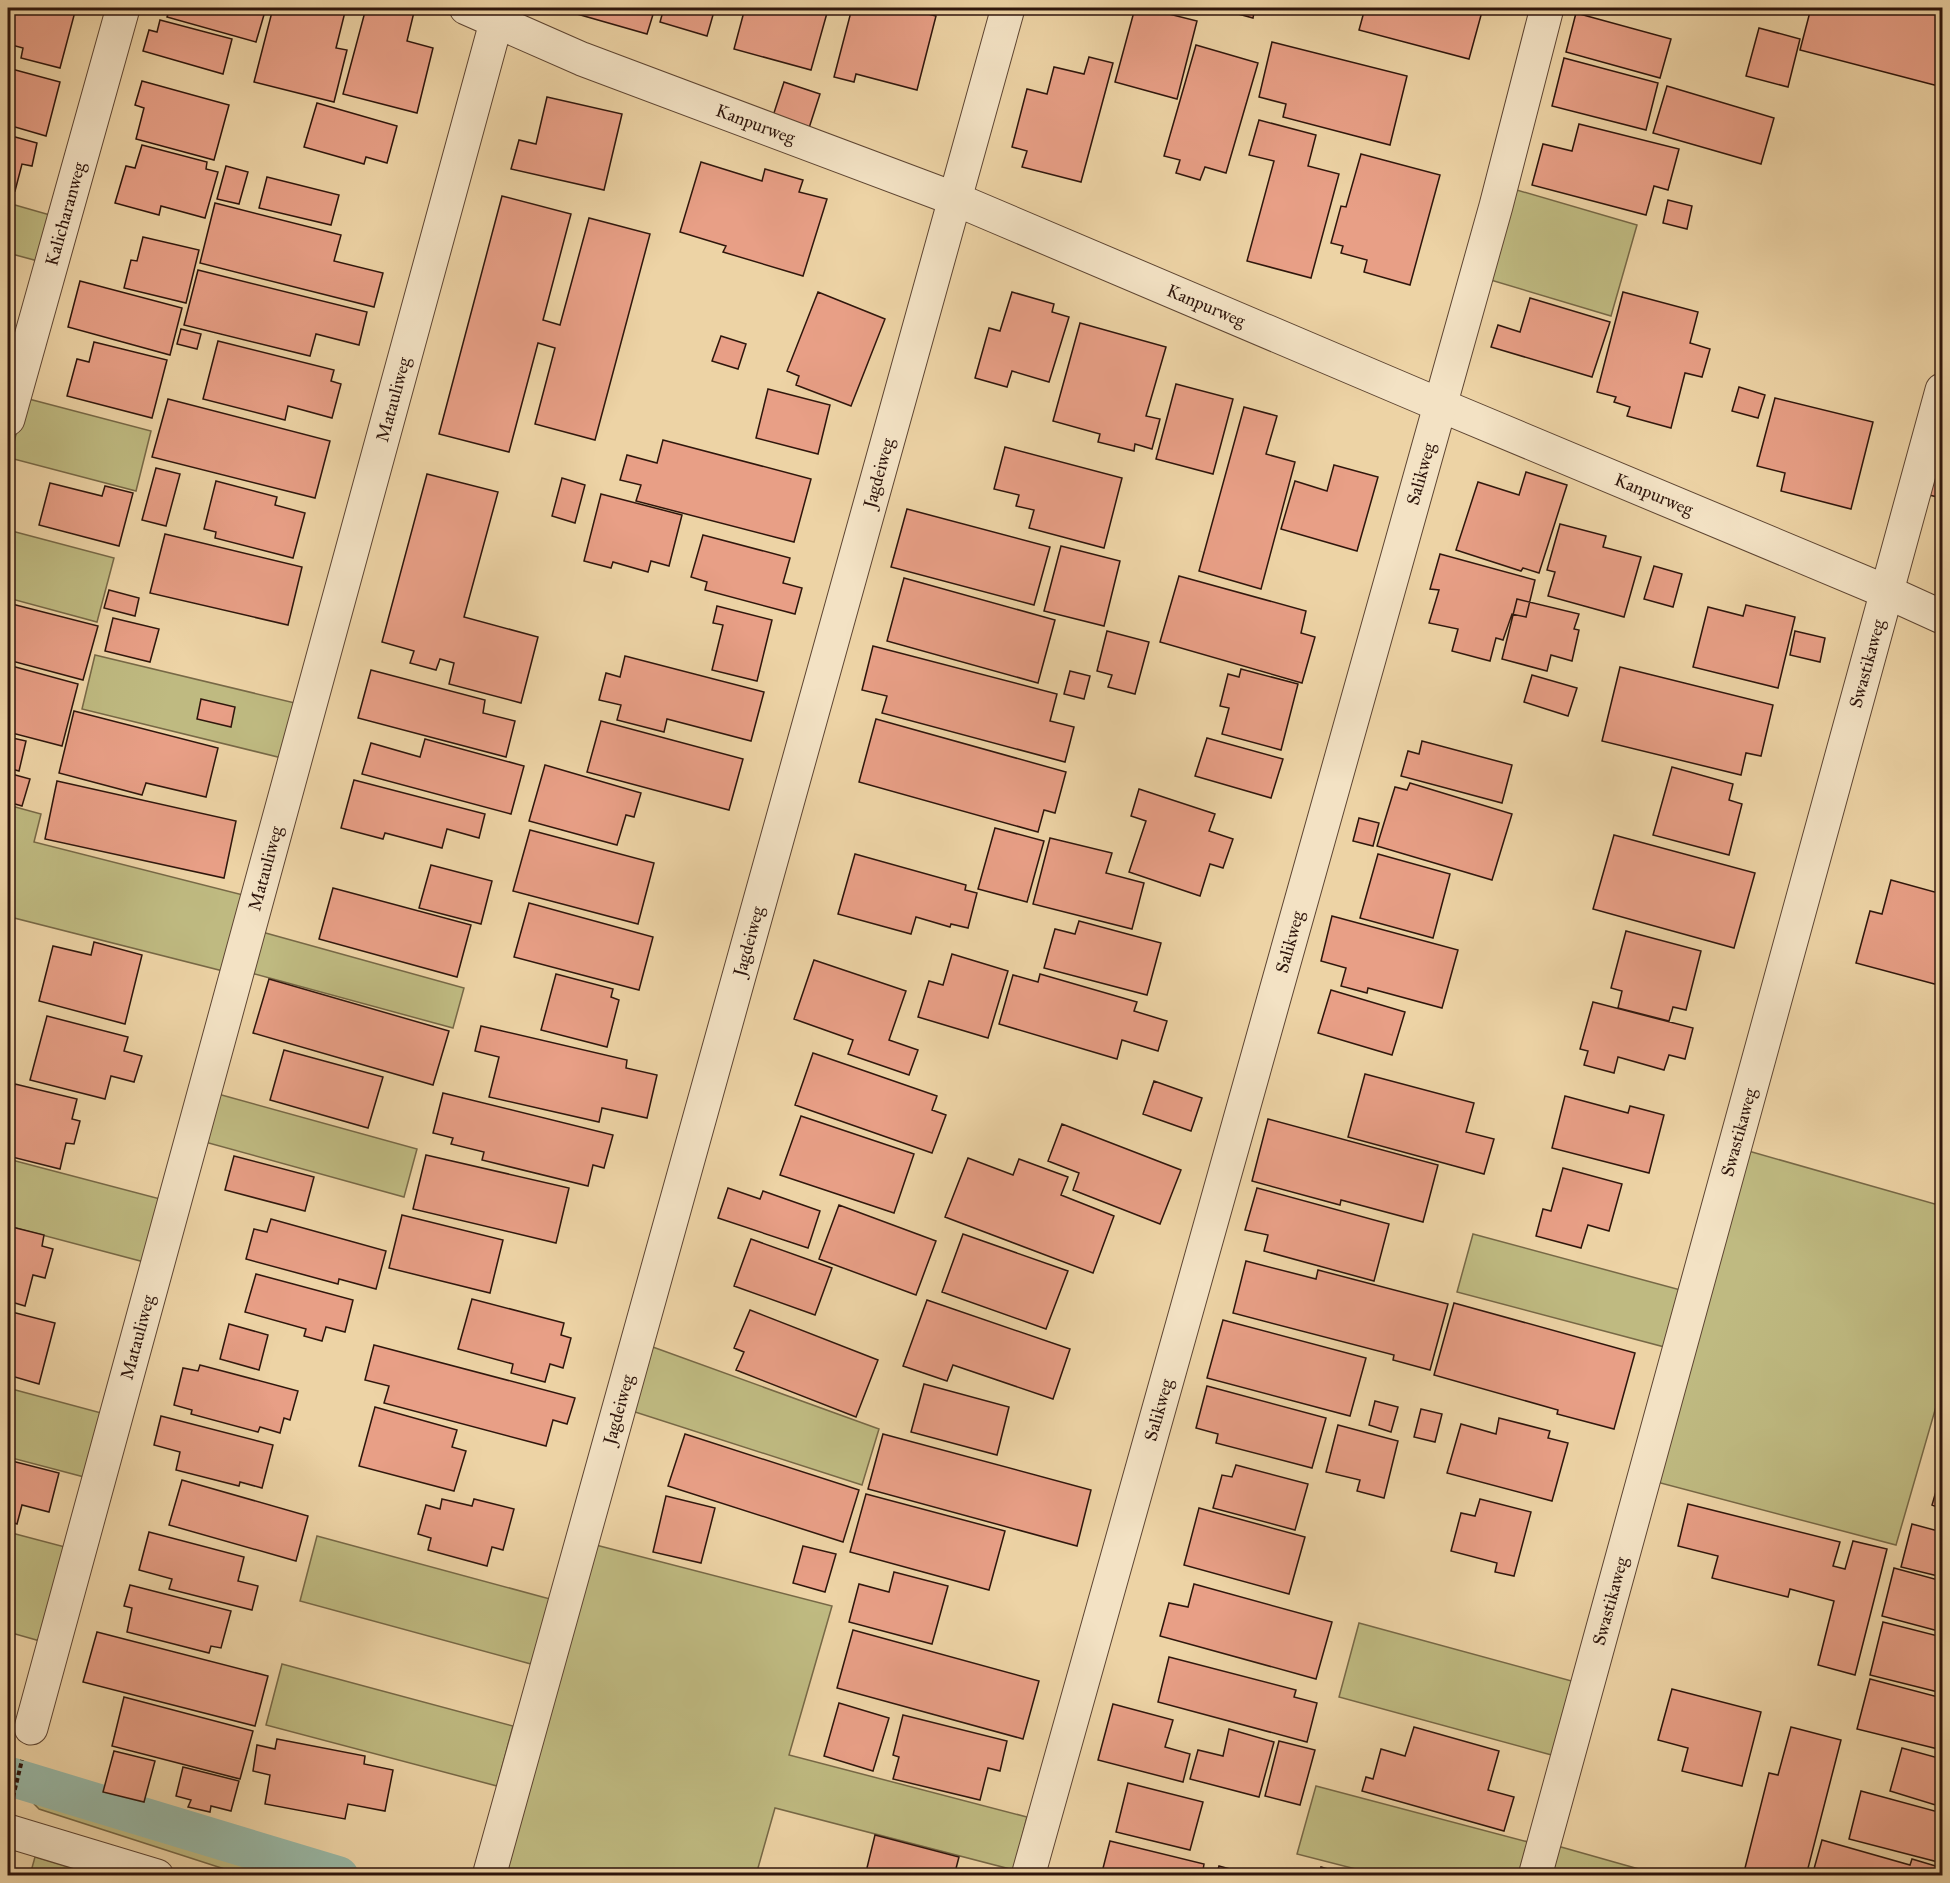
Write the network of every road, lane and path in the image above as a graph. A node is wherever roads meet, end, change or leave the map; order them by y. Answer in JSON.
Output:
{"nodes":[{"id":1,"x":123,"y":8,"type":"edge"},
{"id":2,"x":466,"y":8,"type":"edge"},
{"id":3,"x":1008,"y":8,"type":"edge"},
{"id":4,"x":1547,"y":8,"type":"edge"},
{"id":5,"x":498,"y":15,"type":"edge"},
{"id":6,"x":955,"y":199,"type":"junction"},
{"id":7,"x":1942,"y":390,"type":"edge"},
{"id":8,"x":1440,"y":405,"type":"junction"},
{"id":9,"x":8,"y":419,"type":"edge"},
{"id":10,"x":1887,"y":592,"type":"junction"},
{"id":11,"x":1942,"y":617,"type":"edge"},
{"id":12,"x":31,"y":1728,"type":"dead end"},
{"id":13,"x":21,"y":1762,"type":"dead end"},
{"id":14,"x":14,"y":1791,"type":"dead end"},
{"id":15,"x":8,"y":1831,"type":"edge"},
{"id":16,"x":157,"y":1875,"type":"edge"},
{"id":17,"x":489,"y":1875,"type":"edge"},
{"id":18,"x":1028,"y":1875,"type":"edge"},
{"id":19,"x":1535,"y":1875,"type":"edge"}],
"edges":[{"from":1,"to":9,"type":"street","name":"Kalicharanweg"},
{"from":2,"to":5,"type":"street","name":"Kanpurweg"},
{"from":3,"to":6,"type":"street","name":"Jagdeiweg"},
{"from":4,"to":8,"type":"street","name":"Salikweg"},
{"from":5,"to":6,"type":"street","name":"Kanpurweg"},
{"from":5,"to":12,"type":"street","name":"Matauliweg"},
{"from":6,"to":8,"type":"street","name":"Kanpurweg"},
{"from":6,"to":17,"type":"street","name":"Jagdeiweg"},
{"from":7,"to":10,"type":"street","name":"Swastikaweg"},
{"from":8,"to":10,"type":"street","name":"Kanpurweg"},
{"from":8,"to":18,"type":"street","name":"Salikweg"},
{"from":10,"to":11,"type":"street","name":"Kanpurweg"},
{"from":10,"to":19,"type":"street","name":"Swastikaweg"},
{"from":13,"to":14,"type":"path"},
{"from":15,"to":16,"type":"street"}]}
